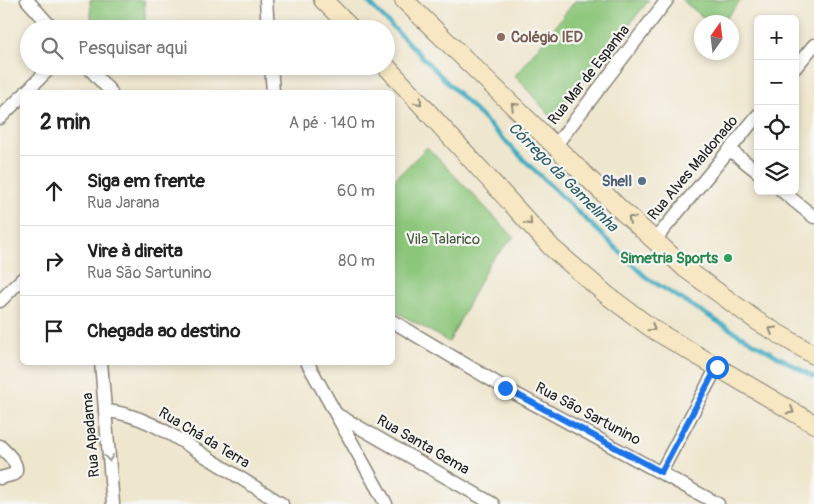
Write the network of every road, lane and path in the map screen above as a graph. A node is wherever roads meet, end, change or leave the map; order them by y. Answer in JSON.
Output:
{"nodes":[{"id":1,"x":27,"y":0,"type":"edge"},
{"id":2,"x":266,"y":0,"type":"edge"},
{"id":3,"x":323,"y":0,"type":"edge"},
{"id":4,"x":404,"y":0,"type":"edge"},
{"id":5,"x":668,"y":0,"type":"edge"},
{"id":6,"x":45,"y":20,"type":"edge"},
{"id":7,"x":267,"y":20,"type":"edge"},
{"id":8,"x":343,"y":20,"type":"edge"},
{"id":9,"x":812,"y":50,"type":"edge"},
{"id":10,"x":799,"y":64,"type":"edge"},
{"id":11,"x":43,"y":75,"type":"edge"},
{"id":12,"x":95,"y":75,"type":"edge"},
{"id":13,"x":272,"y":75,"type":"edge"},
{"id":14,"x":394,"y":75,"type":"edge"},
{"id":15,"x":28,"y":90,"type":"edge"},
{"id":16,"x":109,"y":90,"type":"edge"},
{"id":17,"x":273,"y":90,"type":"edge"},
{"id":18,"x":20,"y":98,"type":"edge"},
{"id":19,"x":0,"y":118,"type":"edge"},
{"id":20,"x":754,"y":120,"type":"edge"},
{"id":21,"x":555,"y":146,"type":"junction"},
{"id":22,"x":730,"y":150,"type":"junction"},
{"id":23,"x":754,"y":169,"type":"edge"},
{"id":24,"x":787,"y":195,"type":"edge"},
{"id":25,"x":814,"y":217,"type":"edge"},
{"id":26,"x":654,"y":241,"type":"junction"},
{"id":27,"x":20,"y":281,"type":"edge"},
{"id":28,"x":0,"y":301,"type":"edge"},
{"id":29,"x":395,"y":323,"type":"edge"},
{"id":30,"x":814,"y":355,"type":"edge"},
{"id":31,"x":101,"y":365,"type":"edge"},
{"id":32,"x":309,"y":365,"type":"edge"},
{"id":33,"x":717,"y":367,"type":"junction"},
{"id":34,"x":105,"y":411,"type":"junction"},
{"id":35,"x":336,"y":414,"type":"junction"},
{"id":36,"x":814,"y":424,"type":"edge"},
{"id":37,"x":0,"y":446,"type":"edge"},
{"id":38,"x":661,"y":472,"type":"junction"},
{"id":39,"x":0,"y":478,"type":"edge"},
{"id":40,"x":113,"y":504,"type":"edge"},
{"id":41,"x":282,"y":504,"type":"edge"},
{"id":42,"x":386,"y":504,"type":"edge"},
{"id":43,"x":493,"y":504,"type":"edge"},
{"id":44,"x":718,"y":504,"type":"edge"}],
"edges":[{"from":1,"to":6,"type":"street"},
{"from":2,"to":7,"type":"street"},
{"from":3,"to":8,"type":"main road"},
{"from":21,"to":4,"type":"main road","one_way":true},
{"from":5,"to":21,"type":"street","name":"Rua Mar de Espanha"},
{"from":9,"to":10,"type":"street"},
{"from":11,"to":15,"type":"street"},
{"from":12,"to":16,"type":"street"},
{"from":13,"to":17,"type":"street"},
{"from":14,"to":33,"type":"main road","one_way":true},
{"from":18,"to":19,"type":"street"},
{"from":20,"to":22,"type":"street","name":"Rua Alves Maldonado"},
{"from":26,"to":21,"type":"main road","one_way":true},
{"from":22,"to":23,"type":"street"},
{"from":22,"to":26,"type":"street","name":"Rua Alves Maldonado"},
{"from":24,"to":25,"type":"street"},
{"from":30,"to":26,"type":"main road","one_way":true},
{"from":27,"to":28,"type":"street"},
{"from":29,"to":38,"type":"street","name":"Rua São Sartunino"},
{"from":31,"to":34,"type":"street","name":"Rua Apadama"},
{"from":32,"to":35,"type":"street"},
{"from":33,"to":36,"type":"main road","one_way":true},
{"from":33,"to":38,"type":"street"},
{"from":34,"to":40,"type":"street","name":"Rua Apadama","one_way":true},
{"from":34,"to":41,"type":"street","name":"Rua Chá da Terra"},
{"from":35,"to":42,"type":"street"},
{"from":35,"to":43,"type":"street","name":"Rua Santa Gema"},
{"from":37,"to":39,"type":"street"},
{"from":38,"to":44,"type":"street","name":"Rua São Sartunino"}]}
